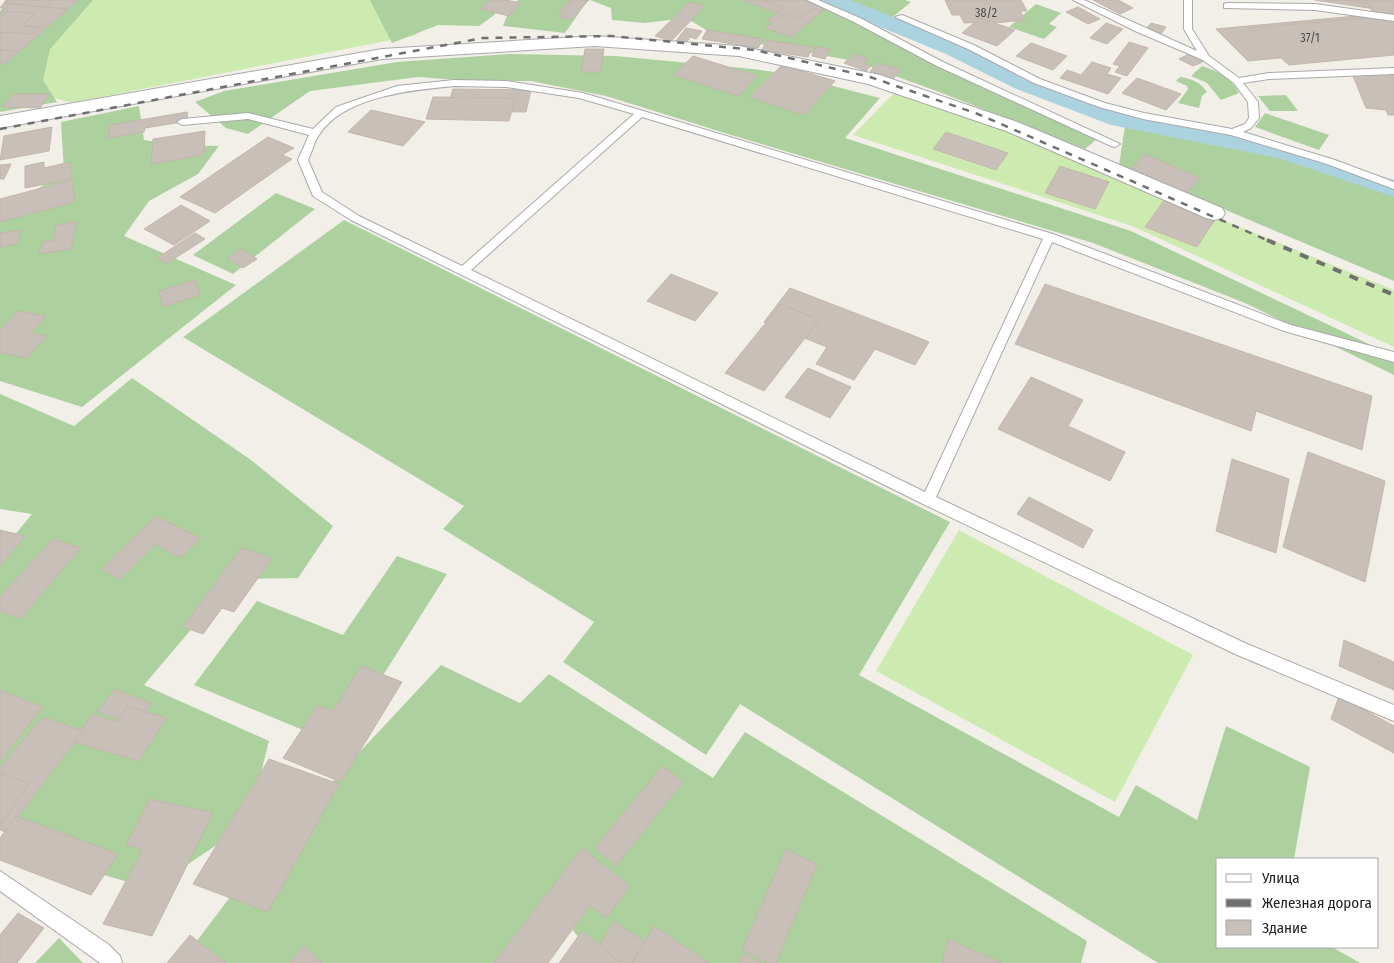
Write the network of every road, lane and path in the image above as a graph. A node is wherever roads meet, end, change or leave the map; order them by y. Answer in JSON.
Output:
{"nodes":[{"id":1,"x":811,"y":0,"type":"edge"},
{"id":2,"x":1077,"y":0,"type":"edge"},
{"id":3,"x":1188,"y":0,"type":"edge"},
{"id":4,"x":1227,"y":6,"type":"dead end"},
{"id":5,"x":899,"y":17,"type":"dead end"},
{"id":6,"x":1394,"y":18,"type":"edge"},
{"id":7,"x":1206,"y":58,"type":"junction"},
{"id":8,"x":1394,"y":71,"type":"edge"},
{"id":9,"x":1237,"y":81,"type":"junction"},
{"id":10,"x":641,"y":113,"type":"junction"},
{"id":11,"x":0,"y":122,"type":"edge"},
{"id":12,"x":182,"y":122,"type":"dead end"},
{"id":13,"x":315,"y":132,"type":"junction"},
{"id":14,"x":1233,"y":132,"type":"junction"},
{"id":15,"x":1115,"y":144,"type":"dead end"},
{"id":16,"x":1394,"y":186,"type":"edge"},
{"id":17,"x":1214,"y":213,"type":"dead end"},
{"id":18,"x":1048,"y":237,"type":"junction"},
{"id":19,"x":464,"y":271,"type":"junction"},
{"id":20,"x":1394,"y":357,"type":"edge"},
{"id":21,"x":928,"y":500,"type":"junction"},
{"id":22,"x":1394,"y":713,"type":"edge"},
{"id":23,"x":0,"y":880,"type":"edge"},
{"id":24,"x":113,"y":963,"type":"edge"}],
"edges":[{"from":1,"to":15,"type":"lane"},
{"from":2,"to":7,"type":"lane"},
{"from":3,"to":7,"type":"lane"},
{"from":4,"to":6,"type":"lane"},
{"from":5,"to":14,"type":"lane"},
{"from":7,"to":9,"type":"lane"},
{"from":8,"to":9,"type":"lane"},
{"from":9,"to":14,"type":"lane"},
{"from":10,"to":13,"type":"lane"},
{"from":10,"to":18,"type":"lane"},
{"from":10,"to":19,"type":"lane"},
{"from":11,"to":17,"type":"street"},
{"from":12,"to":13,"type":"lane"},
{"from":13,"to":19,"type":"lane"},
{"from":14,"to":16,"type":"lane"},
{"from":18,"to":20,"type":"lane"},
{"from":18,"to":21,"type":"lane"},
{"from":19,"to":21,"type":"lane"},
{"from":21,"to":22,"type":"lane"},
{"from":23,"to":24,"type":"lane"}]}
